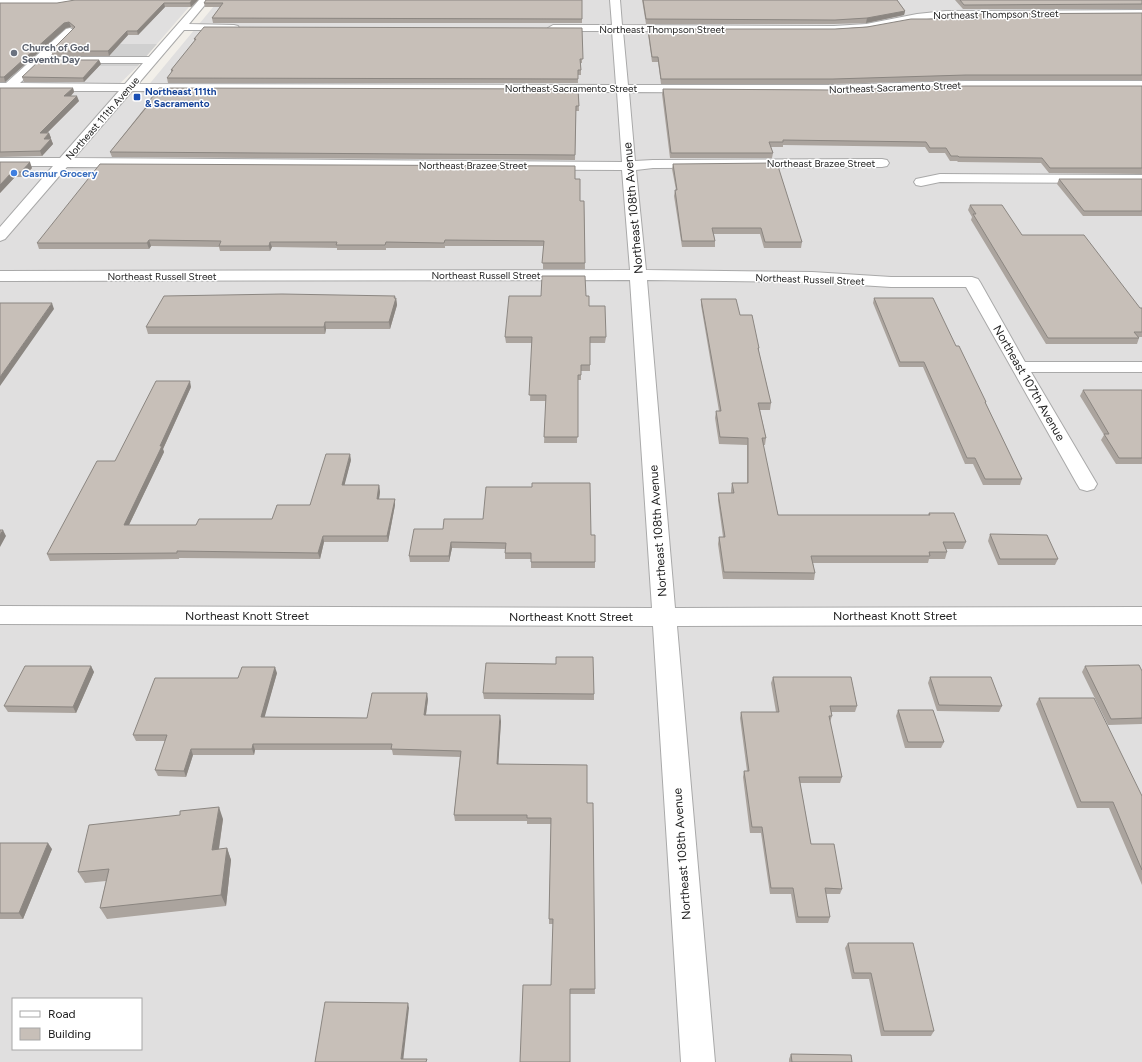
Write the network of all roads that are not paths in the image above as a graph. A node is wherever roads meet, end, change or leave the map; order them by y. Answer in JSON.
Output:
{"nodes":[{"id":1,"x":79,"y":0,"type":"edge"},
{"id":2,"x":204,"y":0,"type":"edge"},
{"id":3,"x":615,"y":0,"type":"edge"},
{"id":4,"x":0,"y":3,"type":"edge"},
{"id":5,"x":1083,"y":4,"type":"edge"},
{"id":6,"x":925,"y":5,"type":"dead end"},
{"id":7,"x":1094,"y":13,"type":"junction"},
{"id":8,"x":1142,"y":13,"type":"edge"},
{"id":9,"x":933,"y":15,"type":"junction"},
{"id":10,"x":180,"y":28,"type":"junction"},
{"id":11,"x":244,"y":28,"type":"edge"},
{"id":12,"x":546,"y":28,"type":"edge"},
{"id":13,"x":618,"y":28,"type":"junction"},
{"id":14,"x":70,"y":31,"type":"edge"},
{"id":15,"x":39,"y":60,"type":"junction"},
{"id":16,"x":152,"y":60,"type":"junction"},
{"id":17,"x":1142,"y":85,"type":"edge"},
{"id":18,"x":5,"y":87,"type":"edge"},
{"id":19,"x":128,"y":87,"type":"junction"},
{"id":20,"x":622,"y":88,"type":"junction"},
{"id":21,"x":0,"y":162,"type":"edge"},
{"id":22,"x":64,"y":162,"type":"junction"},
{"id":23,"x":882,"y":163,"type":"dead end"},
{"id":24,"x":629,"y":166,"type":"junction"},
{"id":25,"x":1142,"y":179,"type":"edge"},
{"id":26,"x":921,"y":182,"type":"dead end"},
{"id":27,"x":0,"y":236,"type":"edge"},
{"id":28,"x":638,"y":275,"type":"junction"},
{"id":29,"x":0,"y":276,"type":"edge"},
{"id":30,"x":972,"y":282,"type":"joint"},
{"id":31,"x":1142,"y":366,"type":"edge"},
{"id":32,"x":1019,"y":367,"type":"junction"},
{"id":33,"x":1087,"y":484,"type":"dead end"},
{"id":34,"x":0,"y":615,"type":"edge"},
{"id":35,"x":664,"y":617,"type":"junction"},
{"id":36,"x":1140,"y":619,"type":"edge"},
{"id":37,"x":698,"y":1062,"type":"edge"}],
"edges":[{"from":1,"to":4,"type":"street"},
{"from":2,"to":10,"type":"street","name":"Northeast 111th Avenue"},
{"from":3,"to":13,"type":"street","name":"Northeast 108th Avenue"},
{"from":5,"to":7,"type":"street"},
{"from":6,"to":9,"type":"street"},
{"from":7,"to":8,"type":"street","name":"Northeast Thompson Street"},
{"from":7,"to":9,"type":"street","name":"Northeast Thompson Street"},
{"from":9,"to":13,"type":"street","name":"Northeast Thompson Street"},
{"from":10,"to":11,"type":"street"},
{"from":10,"to":16,"type":"street","name":"Northeast 111th Avenue"},
{"from":12,"to":13,"type":"street","name":"Northeast Thompson Street"},
{"from":13,"to":20,"type":"street","name":"Northeast 108th Avenue"},
{"from":14,"to":15,"type":"street"},
{"from":15,"to":16,"type":"street"},
{"from":15,"to":18,"type":"street"},
{"from":16,"to":19,"type":"street","name":"Northeast 111th Avenue"},
{"from":17,"to":20,"type":"street","name":"Northeast Sacramento Street"},
{"from":18,"to":19,"type":"street","name":"Northeast Sacramento Street"},
{"from":19,"to":20,"type":"street","name":"Northeast Sacramento Street"},
{"from":19,"to":22,"type":"street","name":"Northeast 111th Avenue"},
{"from":20,"to":24,"type":"street","name":"Northeast 108th Avenue"},
{"from":21,"to":22,"type":"street","name":"Northeast Brazee Street"},
{"from":22,"to":24,"type":"street","name":"Northeast Brazee Street"},
{"from":22,"to":27,"type":"street","name":"Northeast 111th Avenue"},
{"from":23,"to":24,"type":"street","name":"Northeast Brazee Street"},
{"from":24,"to":28,"type":"street","name":"Northeast 108th Avenue"},
{"from":25,"to":26,"type":"street"},
{"from":28,"to":29,"type":"street","name":"Northeast Russell Street"},
{"from":28,"to":30,"type":"street","name":"Northeast Russell Street"},
{"from":28,"to":35,"type":"street","name":"Northeast 108th Avenue"},
{"from":30,"to":32,"type":"street","name":"Northeast 107th Avenue"},
{"from":31,"to":32,"type":"street"},
{"from":32,"to":33,"type":"street","name":"Northeast 107th Avenue"},
{"from":34,"to":35,"type":"street","name":"Northeast Knott Street"},
{"from":35,"to":36,"type":"street","name":"Northeast Knott Street"},
{"from":35,"to":37,"type":"street","name":"Northeast 108th Avenue"}]}
